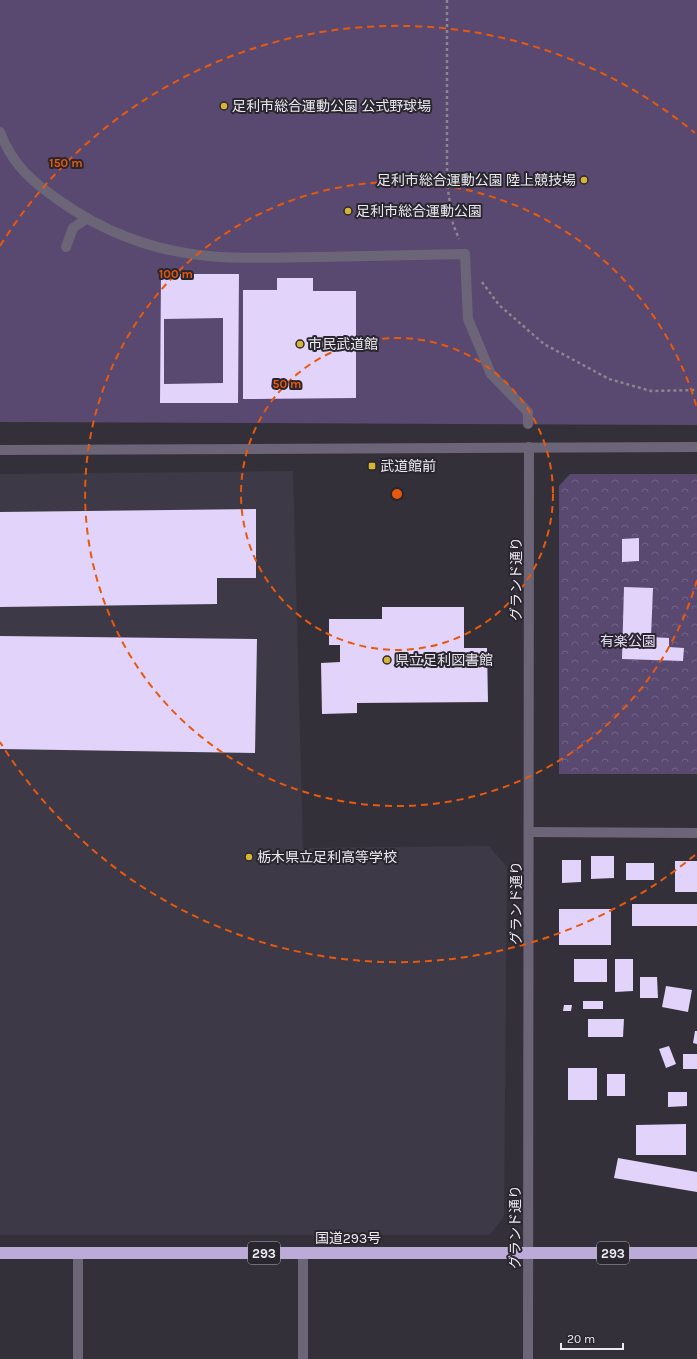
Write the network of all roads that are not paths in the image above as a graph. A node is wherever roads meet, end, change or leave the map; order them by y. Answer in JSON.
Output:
{"nodes":[{"id":1,"x":0,"y":132,"type":"edge"},
{"id":2,"x":86,"y":219,"type":"junction"},
{"id":3,"x":66,"y":247,"type":"dead end"},
{"id":4,"x":528,"y":424,"type":"dead end"},
{"id":5,"x":530,"y":447,"type":"junction"},
{"id":6,"x":697,"y":447,"type":"edge"},
{"id":7,"x":0,"y":450,"type":"edge"},
{"id":8,"x":530,"y":832,"type":"junction"},
{"id":9,"x":697,"y":833,"type":"edge"},
{"id":10,"x":528,"y":1252,"type":"junction"},
{"id":11,"x":0,"y":1253,"type":"edge"},
{"id":12,"x":303,"y":1253,"type":"junction"},
{"id":13,"x":697,"y":1253,"type":"edge"},
{"id":14,"x":78,"y":1254,"type":"junction"},
{"id":15,"x":78,"y":1359,"type":"edge"},
{"id":16,"x":303,"y":1359,"type":"edge"},
{"id":17,"x":528,"y":1359,"type":"edge"}],
"edges":[{"from":1,"to":2,"type":"street"},
{"from":2,"to":3,"type":"street"},
{"from":2,"to":4,"type":"street"},
{"from":5,"to":6,"type":"street"},
{"from":5,"to":7,"type":"street"},
{"from":5,"to":8,"type":"street","name":"グランド通り"},
{"from":8,"to":9,"type":"street"},
{"from":8,"to":10,"type":"street","name":"グランド通り"},
{"from":10,"to":12,"type":"highway","name":"国道293号","number":"293"},
{"from":10,"to":13,"type":"highway","name":"国道293号","number":"293"},
{"from":10,"to":17,"type":"street","name":"グランド通り"},
{"from":11,"to":14,"type":"highway","name":"国道293号","number":"293"},
{"from":12,"to":14,"type":"highway","name":"国道293号","number":"293"},
{"from":12,"to":16,"type":"street"},
{"from":14,"to":15,"type":"street"}]}
